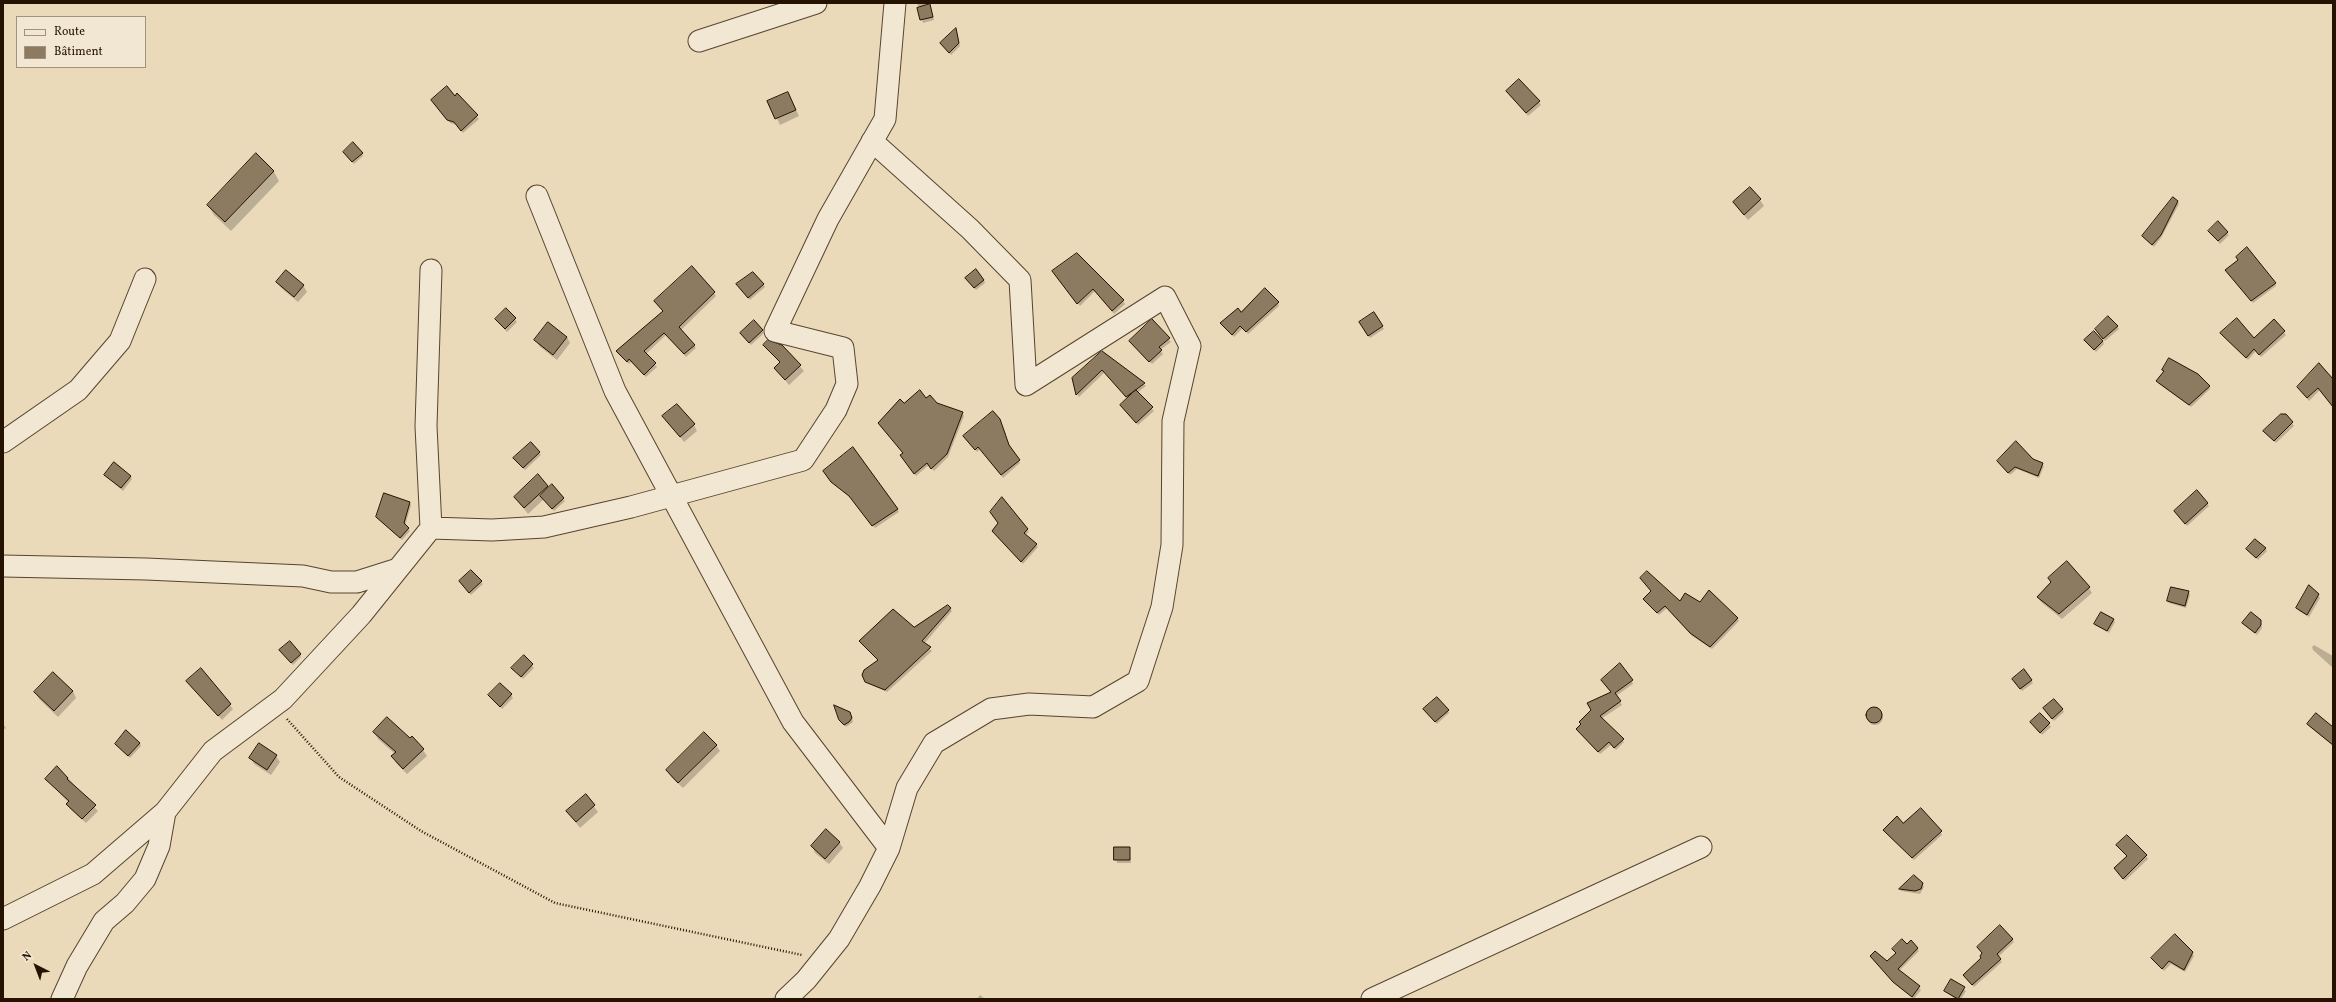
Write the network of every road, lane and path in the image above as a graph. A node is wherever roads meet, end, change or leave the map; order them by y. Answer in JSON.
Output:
{"nodes":[{"id":1,"x":816,"y":3,"type":"edge"},
{"id":2,"x":895,"y":3,"type":"edge"},
{"id":3,"x":699,"y":41,"type":"dead end"},
{"id":4,"x":872,"y":141,"type":"junction"},
{"id":5,"x":537,"y":196,"type":"dead end"},
{"id":6,"x":431,"y":270,"type":"dead end"},
{"id":7,"x":145,"y":279,"type":"dead end"},
{"id":8,"x":3,"y":442,"type":"edge"},
{"id":9,"x":672,"y":496,"type":"junction"},
{"id":10,"x":431,"y":528,"type":"junction"},
{"id":11,"x":3,"y":566,"type":"edge"},
{"id":12,"x":398,"y":569,"type":"junction"},
{"id":13,"x":274,"y":705,"type":"junction"},
{"id":14,"x":165,"y":812,"type":"junction"},
{"id":15,"x":1701,"y":847,"type":"dead end"},
{"id":16,"x":889,"y":848,"type":"junction"},
{"id":17,"x":3,"y":920,"type":"edge"},
{"id":18,"x":823,"y":959,"type":"junction"},
{"id":19,"x":62,"y":999,"type":"edge"},
{"id":20,"x":786,"y":999,"type":"edge"},
{"id":21,"x":1372,"y":999,"type":"edge"}],
"edges":[{"from":1,"to":3,"type":"street"},
{"from":2,"to":4,"type":"street"},
{"from":4,"to":9,"type":"street"},
{"from":4,"to":16,"type":"street"},
{"from":5,"to":9,"type":"street"},
{"from":6,"to":10,"type":"street"},
{"from":7,"to":8,"type":"street"},
{"from":9,"to":10,"type":"street"},
{"from":9,"to":16,"type":"street"},
{"from":10,"to":12,"type":"street"},
{"from":11,"to":12,"type":"street"},
{"from":12,"to":13,"type":"street"},
{"from":13,"to":14,"type":"street"},
{"from":13,"to":18,"type":"path"},
{"from":14,"to":17,"type":"street"},
{"from":14,"to":19,"type":"street"},
{"from":15,"to":21,"type":"street"},
{"from":16,"to":18,"type":"street"},
{"from":18,"to":20,"type":"street"}]}
